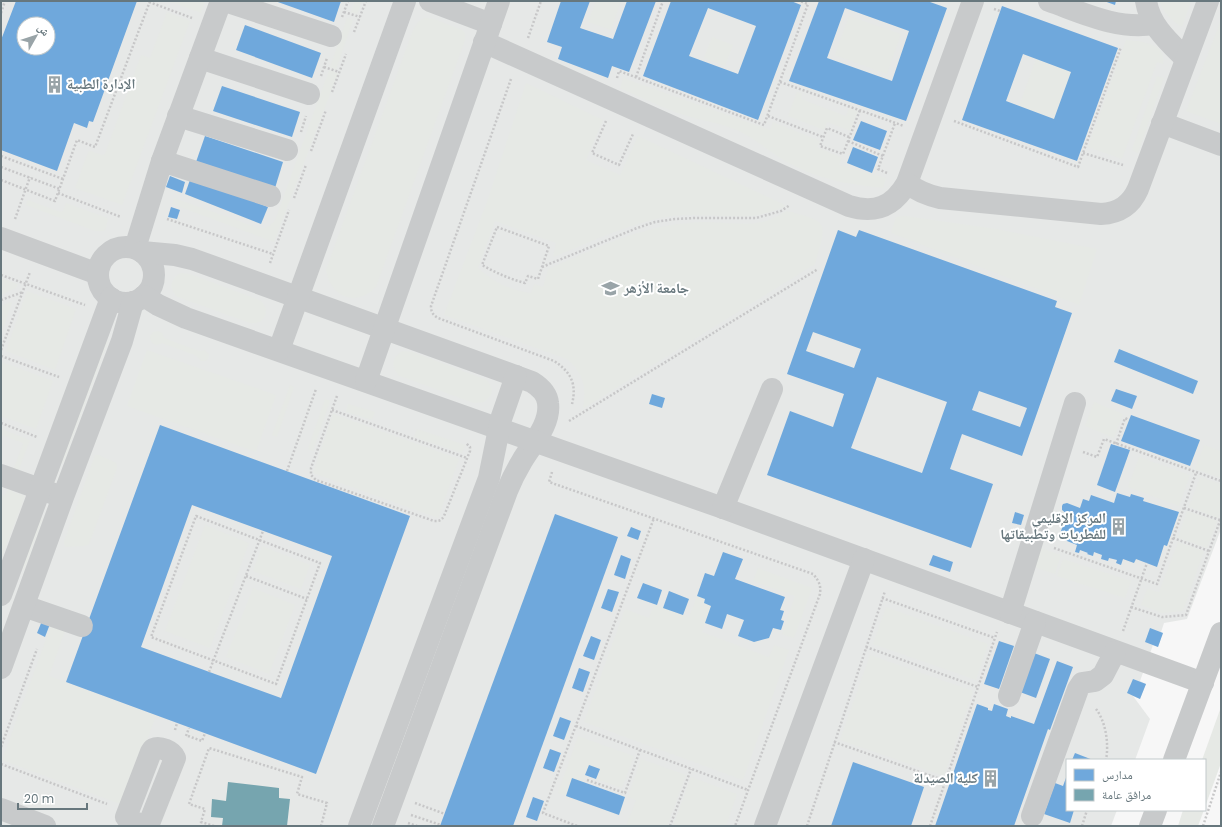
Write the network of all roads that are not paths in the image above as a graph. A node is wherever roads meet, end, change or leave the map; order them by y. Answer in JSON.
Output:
{"nodes":[{"id":1,"x":221,"y":1,"type":"edge"},
{"id":2,"x":225,"y":1,"type":"edge"},
{"id":3,"x":405,"y":1,"type":"edge"},
{"id":4,"x":430,"y":1,"type":"edge"},
{"id":5,"x":499,"y":1,"type":"edge"},
{"id":6,"x":973,"y":1,"type":"edge"},
{"id":7,"x":1049,"y":1,"type":"edge"},
{"id":8,"x":1146,"y":1,"type":"edge"},
{"id":9,"x":1208,"y":1,"type":"edge"},
{"id":10,"x":1154,"y":24,"type":"junction"},
{"id":11,"x":488,"y":33,"type":"junction"},
{"id":12,"x":330,"y":36,"type":"dead end"},
{"id":13,"x":200,"y":58,"type":"junction"},
{"id":14,"x":1186,"y":59,"type":"junction"},
{"id":15,"x":309,"y":94,"type":"dead end"},
{"id":16,"x":178,"y":116,"type":"junction"},
{"id":17,"x":1162,"y":123,"type":"junction"},
{"id":18,"x":1221,"y":145,"type":"edge"},
{"id":19,"x":288,"y":150,"type":"dead end"},
{"id":20,"x":162,"y":161,"type":"junction"},
{"id":21,"x":907,"y":183,"type":"junction"},
{"id":22,"x":270,"y":196,"type":"dead end"},
{"id":23,"x":4,"y":239,"type":"edge"},
{"id":24,"x":139,"y":250,"type":"junction"},
{"id":25,"x":98,"y":274,"type":"junction"},
{"id":26,"x":111,"y":298,"type":"junction"},
{"id":27,"x":298,"y":298,"type":"junction"},
{"id":28,"x":138,"y":299,"type":"junction"},
{"id":29,"x":384,"y":329,"type":"junction"},
{"id":30,"x":279,"y":350,"type":"junction"},
{"id":31,"x":516,"y":376,"type":"junction"},
{"id":32,"x":366,"y":381,"type":"junction"},
{"id":33,"x":772,"y":390,"type":"dead end"},
{"id":34,"x":1075,"y":404,"type":"dead end"},
{"id":35,"x":499,"y":430,"type":"junction"},
{"id":36,"x":535,"y":441,"type":"junction"},
{"id":37,"x":1,"y":475,"type":"edge"},
{"id":38,"x":40,"y":489,"type":"junction"},
{"id":39,"x":63,"y":498,"type":"junction"},
{"id":40,"x":723,"y":508,"type":"junction"},
{"id":41,"x":864,"y":559,"type":"junction"},
{"id":42,"x":1,"y":595,"type":"edge"},
{"id":43,"x":24,"y":606,"type":"junction"},
{"id":44,"x":1007,"y":612,"type":"junction"},
{"id":45,"x":1035,"y":622,"type":"junction"},
{"id":46,"x":82,"y":626,"type":"dead end"},
{"id":47,"x":1221,"y":633,"type":"edge"},
{"id":48,"x":6,"y":638,"type":"edge"},
{"id":49,"x":1115,"y":652,"type":"junction"},
{"id":50,"x":1,"y":668,"type":"edge"},
{"id":51,"x":1203,"y":683,"type":"junction"},
{"id":52,"x":1009,"y":696,"type":"dead end"},
{"id":53,"x":393,"y":733,"type":"junction"},
{"id":54,"x":415,"y":741,"type":"junction"},
{"id":55,"x":1174,"y":759,"type":"edge"},
{"id":56,"x":1,"y":809,"type":"edge"},
{"id":57,"x":1156,"y":811,"type":"edge"},
{"id":58,"x":1032,"y":816,"type":"dead end"},
{"id":59,"x":362,"y":817,"type":"edge"},
{"id":60,"x":385,"y":821,"type":"edge"},
{"id":61,"x":46,"y":826,"type":"edge"},
{"id":62,"x":147,"y":826,"type":"edge"},
{"id":63,"x":765,"y":826,"type":"edge"},
{"id":64,"x":1150,"y":826,"type":"edge"}],
"edges":[{"from":1,"to":13,"type":"street"},
{"from":2,"to":12,"type":"street"},
{"from":3,"to":27,"type":"street"},
{"from":4,"to":11,"type":"street"},
{"from":5,"to":11,"type":"street"},
{"from":6,"to":21,"type":"street"},
{"from":7,"to":10,"type":"street"},
{"from":8,"to":10,"type":"street"},
{"from":9,"to":14,"type":"street"},
{"from":10,"to":14,"type":"street"},
{"from":11,"to":21,"type":"street"},
{"from":11,"to":29,"type":"street"},
{"from":13,"to":15,"type":"street"},
{"from":13,"to":16,"type":"street"},
{"from":14,"to":17,"type":"street"},
{"from":16,"to":19,"type":"street"},
{"from":16,"to":20,"type":"street"},
{"from":17,"to":18,"type":"street"},
{"from":17,"to":21,"type":"street"},
{"from":20,"to":22,"type":"street"},
{"from":20,"to":24,"type":"street"},
{"from":23,"to":25,"type":"street"},
{"from":24,"to":25,"type":"street"},
{"from":24,"to":27,"type":"street"},
{"from":24,"to":28,"type":"street"},
{"from":25,"to":26,"type":"street"},
{"from":26,"to":28,"type":"street"},
{"from":26,"to":38,"type":"street"},
{"from":27,"to":29,"type":"street"},
{"from":27,"to":30,"type":"street"},
{"from":28,"to":30,"type":"street"},
{"from":28,"to":39,"type":"street"},
{"from":29,"to":31,"type":"street"},
{"from":29,"to":32,"type":"street"},
{"from":30,"to":32,"type":"street"},
{"from":31,"to":35,"type":"street"},
{"from":31,"to":36,"type":"street"},
{"from":32,"to":35,"type":"street"},
{"from":33,"to":40,"type":"street"},
{"from":34,"to":44,"type":"street"},
{"from":35,"to":36,"type":"street"},
{"from":35,"to":53,"type":"street"},
{"from":36,"to":40,"type":"street"},
{"from":36,"to":54,"type":"street"},
{"from":37,"to":38,"type":"street"},
{"from":38,"to":39,"type":"street"},
{"from":38,"to":42,"type":"street"},
{"from":39,"to":43,"type":"street"},
{"from":40,"to":41,"type":"street"},
{"from":41,"to":44,"type":"street"},
{"from":41,"to":63,"type":"street"},
{"from":43,"to":46,"type":"street"},
{"from":43,"to":48,"type":"street"},
{"from":44,"to":45,"type":"street"},
{"from":45,"to":49,"type":"street"},
{"from":45,"to":52,"type":"street"},
{"from":47,"to":51,"type":"street"},
{"from":48,"to":50,"type":"street"},
{"from":49,"to":51,"type":"street"},
{"from":49,"to":58,"type":"street"},
{"from":51,"to":55,"type":"street"},
{"from":53,"to":54,"type":"street"},
{"from":53,"to":59,"type":"street"},
{"from":54,"to":60,"type":"street"},
{"from":56,"to":61,"type":"street"},
{"from":57,"to":64,"type":"street"},
{"from":59,"to":60,"type":"street"},
{"from":62,"to":62,"type":"street"}]}
